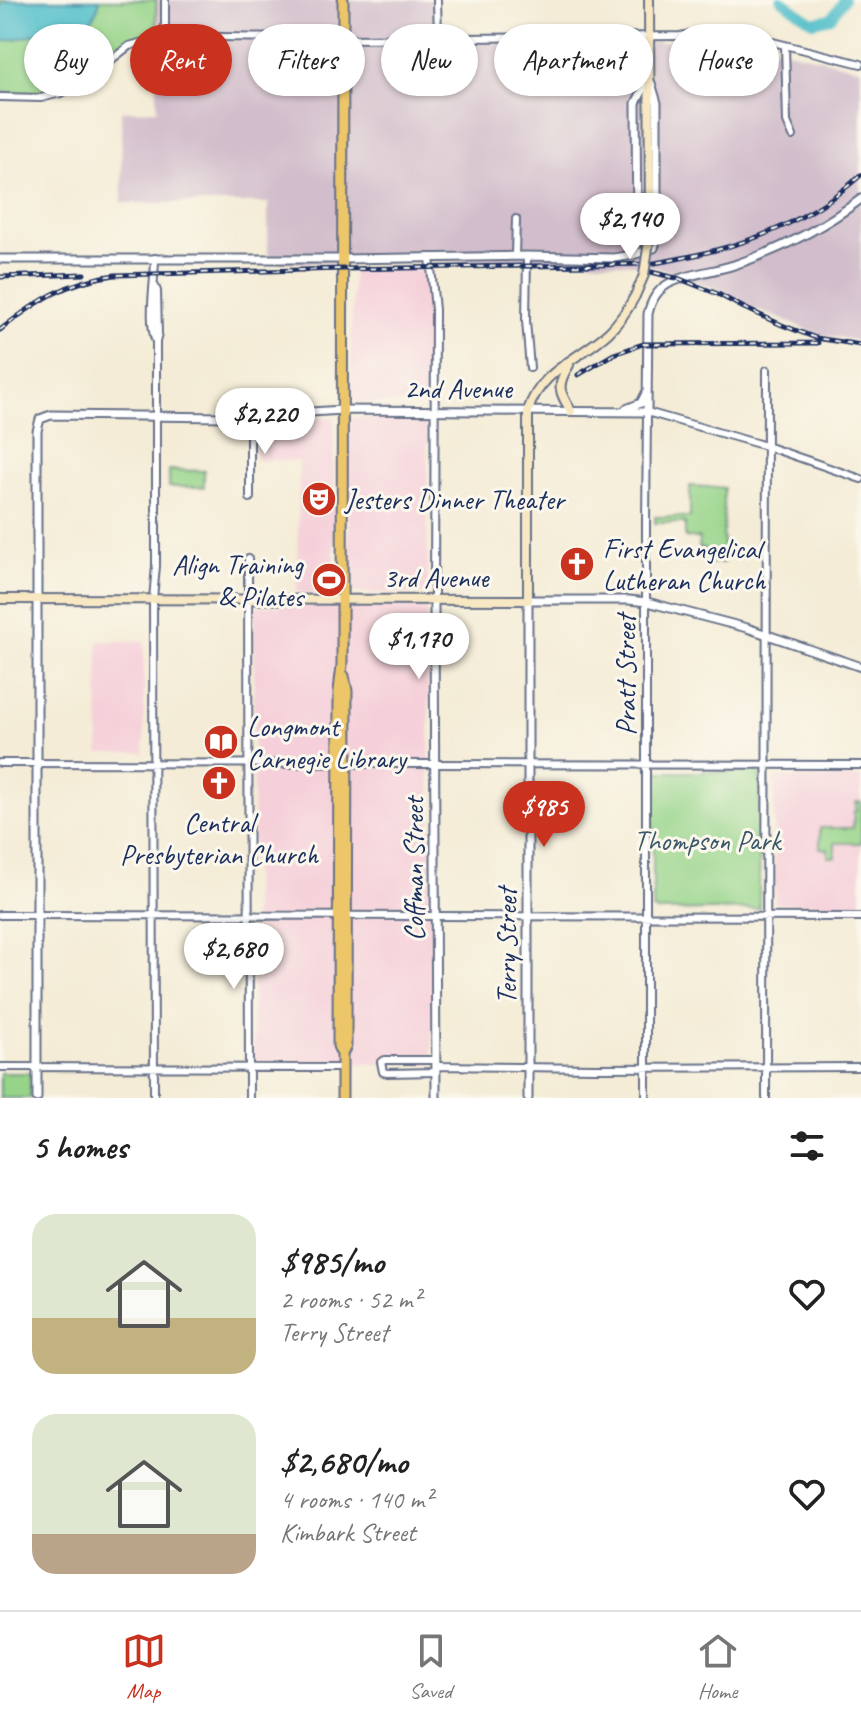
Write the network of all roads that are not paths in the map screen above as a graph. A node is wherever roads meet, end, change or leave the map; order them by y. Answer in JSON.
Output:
{"nodes":[{"id":1,"x":165,"y":0,"type":"edge"},
{"id":2,"x":343,"y":0,"type":"edge"},
{"id":3,"x":437,"y":0,"type":"edge"},
{"id":4,"x":649,"y":0,"type":"edge"},
{"id":5,"x":165,"y":24,"type":"edge"},
{"id":6,"x":343,"y":24,"type":"edge"},
{"id":7,"x":438,"y":24,"type":"edge"},
{"id":8,"x":649,"y":24,"type":"edge"},
{"id":9,"x":653,"y":37,"type":"edge"},
{"id":10,"x":785,"y":45,"type":"junction"},
{"id":11,"x":130,"y":46,"type":"edge"},
{"id":12,"x":861,"y":64,"type":"edge"},
{"id":13,"x":653,"y":90,"type":"edge"},
{"id":14,"x":343,"y":96,"type":"edge"},
{"id":15,"x":640,"y":96,"type":"edge"},
{"id":16,"x":649,"y":96,"type":"edge"},
{"id":17,"x":0,"y":97,"type":"edge"},
{"id":18,"x":793,"y":136,"type":"dead end"},
{"id":19,"x":861,"y":199,"type":"edge"},
{"id":20,"x":516,"y":219,"type":"dead end"},
{"id":21,"x":515,"y":256,"type":"junction"},
{"id":22,"x":430,"y":257,"type":"junction"},
{"id":23,"x":623,"y":257,"type":"junction"},
{"id":24,"x":155,"y":258,"type":"junction"},
{"id":25,"x":0,"y":259,"type":"edge"},
{"id":26,"x":343,"y":259,"type":"junction"},
{"id":27,"x":527,"y":261,"type":"junction"},
{"id":28,"x":576,"y":357,"type":"junction"},
{"id":29,"x":530,"y":368,"type":"dead end"},
{"id":30,"x":767,"y":370,"type":"dead end"},
{"id":31,"x":648,"y":383,"type":"junction"},
{"id":32,"x":343,"y":410,"type":"junction"},
{"id":33,"x":434,"y":410,"type":"junction"},
{"id":34,"x":528,"y":411,"type":"junction"},
{"id":35,"x":571,"y":411,"type":"junction"},
{"id":36,"x":618,"y":411,"type":"junction"},
{"id":37,"x":647,"y":412,"type":"junction"},
{"id":38,"x":156,"y":416,"type":"junction"},
{"id":39,"x":250,"y":416,"type":"junction"},
{"id":40,"x":766,"y":446,"type":"junction"},
{"id":41,"x":861,"y":479,"type":"edge"},
{"id":42,"x":250,"y":498,"type":"dead end"},
{"id":43,"x":248,"y":559,"type":"dead end"},
{"id":44,"x":0,"y":599,"type":"edge"},
{"id":45,"x":37,"y":599,"type":"junction"},
{"id":46,"x":153,"y":599,"type":"junction"},
{"id":47,"x":248,"y":599,"type":"junction"},
{"id":48,"x":342,"y":599,"type":"junction"},
{"id":49,"x":434,"y":600,"type":"junction"},
{"id":50,"x":528,"y":600,"type":"junction"},
{"id":51,"x":647,"y":602,"type":"junction"},
{"id":52,"x":767,"y":634,"type":"junction"},
{"id":53,"x":861,"y":667,"type":"edge"},
{"id":54,"x":0,"y":763,"type":"edge"},
{"id":55,"x":37,"y":763,"type":"junction"},
{"id":56,"x":154,"y":764,"type":"junction"},
{"id":57,"x":248,"y":764,"type":"junction"},
{"id":58,"x":343,"y":764,"type":"junction"},
{"id":59,"x":435,"y":764,"type":"junction"},
{"id":60,"x":529,"y":764,"type":"junction"},
{"id":61,"x":647,"y":764,"type":"junction"},
{"id":62,"x":766,"y":764,"type":"junction"},
{"id":63,"x":861,"y":765,"type":"edge"},
{"id":64,"x":0,"y":915,"type":"edge"},
{"id":65,"x":37,"y":915,"type":"junction"},
{"id":66,"x":154,"y":915,"type":"junction"},
{"id":67,"x":249,"y":915,"type":"junction"},
{"id":68,"x":343,"y":916,"type":"junction"},
{"id":69,"x":435,"y":916,"type":"junction"},
{"id":70,"x":528,"y":916,"type":"junction"},
{"id":71,"x":647,"y":916,"type":"junction"},
{"id":72,"x":766,"y":917,"type":"junction"},
{"id":73,"x":861,"y":917,"type":"edge"},
{"id":74,"x":436,"y":1066,"type":"junction"},
{"id":75,"x":0,"y":1067,"type":"edge"},
{"id":76,"x":37,"y":1067,"type":"junction"},
{"id":77,"x":154,"y":1067,"type":"junction"},
{"id":78,"x":528,"y":1067,"type":"junction"},
{"id":79,"x":861,"y":1067,"type":"edge"},
{"id":80,"x":249,"y":1068,"type":"junction"},
{"id":81,"x":342,"y":1068,"type":"junction"},
{"id":82,"x":646,"y":1068,"type":"junction"},
{"id":83,"x":766,"y":1068,"type":"junction"},
{"id":84,"x":37,"y":1098,"type":"edge"},
{"id":85,"x":154,"y":1098,"type":"edge"},
{"id":86,"x":249,"y":1098,"type":"edge"},
{"id":87,"x":342,"y":1098,"type":"edge"},
{"id":88,"x":436,"y":1098,"type":"edge"},
{"id":89,"x":528,"y":1098,"type":"edge"},
{"id":90,"x":646,"y":1098,"type":"edge"},
{"id":91,"x":766,"y":1098,"type":"edge"}],
"edges":[{"from":1,"to":5,"type":"street"},
{"from":2,"to":6,"type":"highway"},
{"from":3,"to":7,"type":"street"},
{"from":4,"to":8,"type":"main road"},
{"from":9,"to":10,"type":"street"},
{"from":10,"to":12,"type":"street"},
{"from":10,"to":18,"type":"street"},
{"from":11,"to":17,"type":"street"},
{"from":13,"to":23,"type":"street"},
{"from":14,"to":26,"type":"highway"},
{"from":15,"to":23,"type":"street"},
{"from":16,"to":28,"type":"main road","bridge":true},
{"from":19,"to":31,"type":"street","name":"Pratt Street"},
{"from":20,"to":21,"type":"street"},
{"from":21,"to":22,"type":"street"},
{"from":21,"to":27,"type":"street"},
{"from":22,"to":26,"type":"street"},
{"from":22,"to":33,"type":"street","name":"Coffman Street"},
{"from":23,"to":27,"type":"street"},
{"from":24,"to":25,"type":"street"},
{"from":24,"to":26,"type":"street"},
{"from":24,"to":38,"type":"street"},
{"from":26,"to":32,"type":"highway"},
{"from":27,"to":29,"type":"street"},
{"from":28,"to":34,"type":"main road"},
{"from":28,"to":35,"type":"main road"},
{"from":30,"to":40,"type":"street"},
{"from":31,"to":36,"type":"street"},
{"from":31,"to":37,"type":"street","name":"Pratt Street"},
{"from":32,"to":33,"type":"street","name":"2nd Avenue"},
{"from":32,"to":39,"type":"street","name":"2nd Avenue"},
{"from":32,"to":48,"type":"highway"},
{"from":33,"to":34,"type":"street","name":"2nd Avenue"},
{"from":33,"to":49,"type":"street","name":"Coffman Street"},
{"from":34,"to":35,"type":"street","name":"2nd Avenue"},
{"from":34,"to":50,"type":"main road","name":"Terry Street"},
{"from":35,"to":36,"type":"street","name":"2nd Avenue"},
{"from":36,"to":37,"type":"street","name":"2nd Avenue"},
{"from":37,"to":40,"type":"street","name":"2nd Avenue"},
{"from":37,"to":51,"type":"street","name":"Pratt Street"},
{"from":38,"to":39,"type":"street","name":"2nd Avenue"},
{"from":38,"to":45,"type":"street","name":"2nd Avenue"},
{"from":38,"to":46,"type":"street"},
{"from":39,"to":42,"type":"street"},
{"from":40,"to":41,"type":"street","name":"2nd Avenue"},
{"from":40,"to":52,"type":"street"},
{"from":43,"to":47,"type":"street"},
{"from":44,"to":45,"type":"main road","name":"3rd Avenue"},
{"from":45,"to":46,"type":"main road","name":"3rd Avenue"},
{"from":45,"to":55,"type":"street"},
{"from":46,"to":47,"type":"main road","name":"3rd Avenue"},
{"from":46,"to":56,"type":"street"},
{"from":47,"to":48,"type":"main road","name":"3rd Avenue"},
{"from":47,"to":57,"type":"street"},
{"from":48,"to":49,"type":"main road","name":"3rd Avenue"},
{"from":48,"to":58,"type":"highway"},
{"from":49,"to":50,"type":"main road","name":"3rd Avenue"},
{"from":49,"to":59,"type":"street","name":"Coffman Street"},
{"from":50,"to":51,"type":"street","name":"3rd Avenue"},
{"from":50,"to":60,"type":"street","name":"Terry Street"},
{"from":51,"to":52,"type":"street","name":"3rd Avenue"},
{"from":51,"to":61,"type":"street","name":"Pratt Street"},
{"from":52,"to":53,"type":"street","name":"3rd Avenue"},
{"from":52,"to":62,"type":"street"},
{"from":54,"to":55,"type":"street"},
{"from":55,"to":56,"type":"street"},
{"from":55,"to":65,"type":"street"},
{"from":56,"to":57,"type":"street"},
{"from":56,"to":66,"type":"street"},
{"from":57,"to":58,"type":"street"},
{"from":57,"to":67,"type":"street"},
{"from":58,"to":59,"type":"street"},
{"from":58,"to":68,"type":"highway"},
{"from":59,"to":60,"type":"street"},
{"from":59,"to":69,"type":"street","name":"Coffman Street"},
{"from":60,"to":61,"type":"street"},
{"from":60,"to":70,"type":"street","name":"Terry Street"},
{"from":61,"to":62,"type":"street"},
{"from":61,"to":71,"type":"street","name":"Pratt Street"},
{"from":62,"to":63,"type":"street"},
{"from":62,"to":72,"type":"street"},
{"from":64,"to":65,"type":"street"},
{"from":65,"to":66,"type":"street"},
{"from":65,"to":76,"type":"street"},
{"from":66,"to":67,"type":"street"},
{"from":66,"to":77,"type":"street"},
{"from":67,"to":68,"type":"street"},
{"from":67,"to":80,"type":"street"},
{"from":68,"to":69,"type":"street"},
{"from":68,"to":81,"type":"highway"},
{"from":69,"to":70,"type":"street"},
{"from":69,"to":74,"type":"street","name":"Coffman Street"},
{"from":70,"to":71,"type":"street"},
{"from":70,"to":78,"type":"street","name":"Terry Street"},
{"from":71,"to":72,"type":"street"},
{"from":71,"to":82,"type":"street","name":"Pratt Street"},
{"from":72,"to":73,"type":"street"},
{"from":72,"to":83,"type":"street"},
{"from":74,"to":74,"type":"street"},
{"from":74,"to":78,"type":"street"},
{"from":74,"to":88,"type":"street","name":"Coffman Street"},
{"from":75,"to":76,"type":"street"},
{"from":76,"to":77,"type":"street"},
{"from":76,"to":84,"type":"street"},
{"from":77,"to":80,"type":"street"},
{"from":77,"to":85,"type":"street"},
{"from":78,"to":82,"type":"street"},
{"from":78,"to":89,"type":"street","name":"Terry Street"},
{"from":79,"to":83,"type":"street"},
{"from":80,"to":81,"type":"street"},
{"from":80,"to":86,"type":"street"},
{"from":81,"to":87,"type":"highway"},
{"from":82,"to":83,"type":"street"},
{"from":82,"to":90,"type":"street","name":"Pratt Street"},
{"from":83,"to":91,"type":"street"}]}
